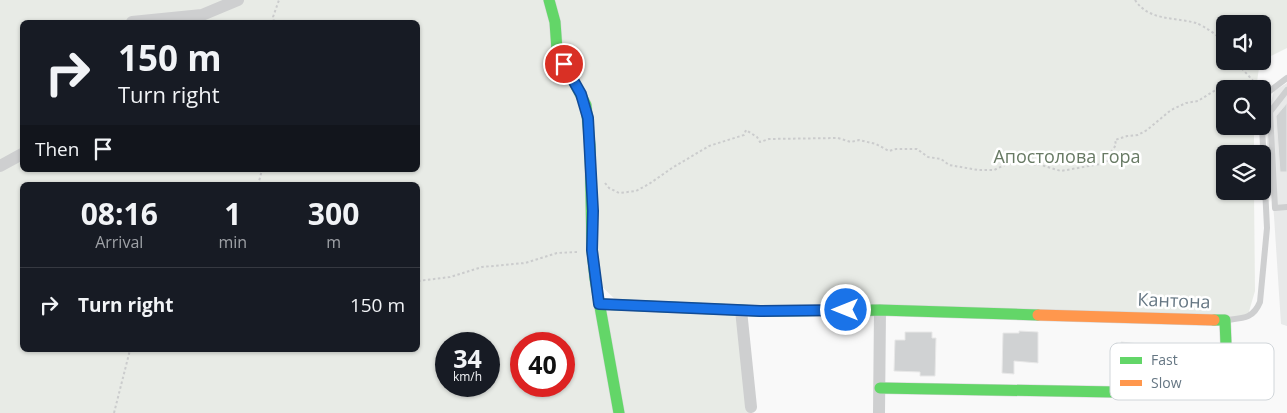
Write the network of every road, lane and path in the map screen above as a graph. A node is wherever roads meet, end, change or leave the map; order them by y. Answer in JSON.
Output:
{"nodes":[{"id":1,"x":238,"y":0,"type":"edge"},
{"id":2,"x":279,"y":0,"type":"edge"},
{"id":3,"x":549,"y":0,"type":"edge"},
{"id":4,"x":1135,"y":0,"type":"edge"},
{"id":5,"x":152,"y":20,"type":"edge"},
{"id":6,"x":273,"y":20,"type":"edge"},
{"id":7,"x":1216,"y":37,"type":"edge"},
{"id":8,"x":1243,"y":70,"type":"edge"},
{"id":9,"x":1287,"y":78,"type":"edge"},
{"id":10,"x":1252,"y":80,"type":"edge"},
{"id":11,"x":1271,"y":90,"type":"edge"},
{"id":12,"x":1287,"y":90,"type":"edge"},
{"id":13,"x":1216,"y":92,"type":"edge"},
{"id":14,"x":1262,"y":135,"type":"edge"},
{"id":15,"x":20,"y":155,"type":"edge"},
{"id":16,"x":0,"y":166,"type":"edge"},
{"id":17,"x":604,"y":180,"type":"dead end"},
{"id":18,"x":1287,"y":207,"type":"edge"},
{"id":19,"x":592,"y":250,"type":"junction"},
{"id":20,"x":420,"y":282,"type":"edge"},
{"id":21,"x":599,"y":304,"type":"junction"},
{"id":22,"x":741,"y":310,"type":"junction"},
{"id":23,"x":880,"y":310,"type":"junction"},
{"id":24,"x":1225,"y":320,"type":"junction"},
{"id":25,"x":1226,"y":343,"type":"edge"},
{"id":26,"x":129,"y":352,"type":"edge"},
{"id":27,"x":880,"y":388,"type":"junction"},
{"id":28,"x":1110,"y":392,"type":"edge"},
{"id":29,"x":751,"y":407,"type":"dead end"},
{"id":30,"x":114,"y":413,"type":"edge"},
{"id":31,"x":619,"y":413,"type":"edge"},
{"id":32,"x":879,"y":413,"type":"edge"}],
"edges":[{"from":1,"to":5,"type":"street"},
{"from":2,"to":6,"type":"path"},
{"from":3,"to":19,"type":"street"},
{"from":4,"to":7,"type":"path"},
{"from":8,"to":10,"type":"path"},
{"from":9,"to":11,"type":"lane"},
{"from":12,"to":18,"type":"lane"},
{"from":13,"to":17,"type":"path"},
{"from":14,"to":24,"type":"lane"},
{"from":15,"to":16,"type":"street"},
{"from":19,"to":20,"type":"path"},
{"from":19,"to":21,"type":"street"},
{"from":21,"to":22,"type":"street","name":"Кантона"},
{"from":21,"to":31,"type":"street"},
{"from":22,"to":23,"type":"street","name":"Кантона"},
{"from":22,"to":29,"type":"street"},
{"from":23,"to":24,"type":"street","name":"Кантона"},
{"from":23,"to":27,"type":"street"},
{"from":24,"to":25,"type":"street","name":"Кантона"},
{"from":26,"to":30,"type":"path"},
{"from":27,"to":28,"type":"street","name":"Кантона"},
{"from":27,"to":32,"type":"street"}]}
